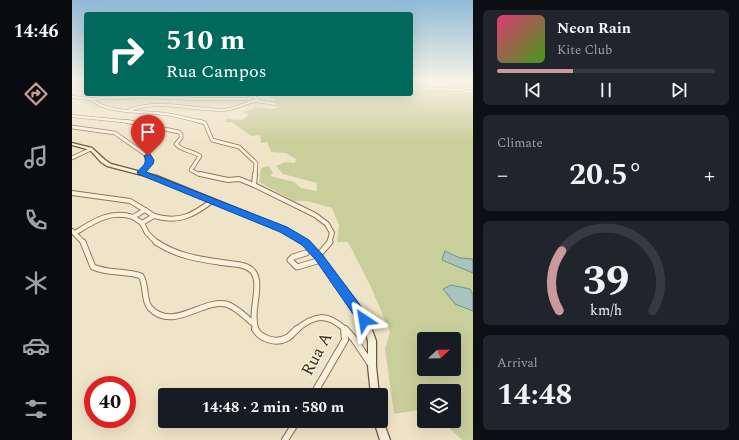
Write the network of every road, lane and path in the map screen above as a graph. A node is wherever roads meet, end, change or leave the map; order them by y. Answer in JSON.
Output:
{"nodes":[{"id":1,"x":94,"y":102,"type":"edge"},
{"id":2,"x":254,"y":102,"type":"edge"},
{"id":3,"x":260,"y":102,"type":"edge"},
{"id":4,"x":276,"y":104,"type":"dead end"},
{"id":5,"x":128,"y":110,"type":"junction"},
{"id":6,"x":72,"y":116,"type":"edge"},
{"id":7,"x":72,"y":127,"type":"edge"},
{"id":8,"x":72,"y":144,"type":"edge"},
{"id":9,"x":91,"y":149,"type":"junction"},
{"id":10,"x":72,"y":158,"type":"edge"},
{"id":11,"x":141,"y":172,"type":"junction"},
{"id":12,"x":254,"y":184,"type":"junction"},
{"id":13,"x":72,"y":193,"type":"edge"},
{"id":14,"x":212,"y":202,"type":"junction"},
{"id":15,"x":145,"y":210,"type":"junction"},
{"id":16,"x":154,"y":216,"type":"junction"},
{"id":17,"x":133,"y":217,"type":"junction"},
{"id":18,"x":142,"y":223,"type":"junction"},
{"id":19,"x":73,"y":232,"type":"edge"},
{"id":20,"x":306,"y":253,"type":"dead end"},
{"id":21,"x":320,"y":258,"type":"junction"},
{"id":22,"x":254,"y":324,"type":"junction"},
{"id":23,"x":343,"y":327,"type":"junction"},
{"id":24,"x":372,"y":366,"type":"junction"},
{"id":25,"x":316,"y":388,"type":"edge"},
{"id":26,"x":374,"y":388,"type":"edge"},
{"id":27,"x":292,"y":428,"type":"edge"},
{"id":28,"x":381,"y":428,"type":"edge"},
{"id":29,"x":284,"y":440,"type":"edge"},
{"id":30,"x":385,"y":440,"type":"edge"}],
"edges":[{"from":1,"to":5,"type":"street"},
{"from":2,"to":5,"type":"street"},
{"from":3,"to":4,"type":"street"},
{"from":5,"to":12,"type":"street"},
{"from":6,"to":12,"type":"street"},
{"from":7,"to":11,"type":"street"},
{"from":8,"to":9,"type":"street"},
{"from":9,"to":10,"type":"street"},
{"from":9,"to":11,"type":"street"},
{"from":11,"to":14,"type":"street"},
{"from":12,"to":21,"type":"street"},
{"from":13,"to":15,"type":"street"},
{"from":14,"to":16,"type":"street"},
{"from":14,"to":21,"type":"street"},
{"from":15,"to":16,"type":"street"},
{"from":15,"to":17,"type":"street"},
{"from":16,"to":18,"type":"street"},
{"from":17,"to":18,"type":"street"},
{"from":17,"to":19,"type":"street"},
{"from":18,"to":22,"type":"street"},
{"from":19,"to":22,"type":"street"},
{"from":20,"to":21,"type":"street"},
{"from":21,"to":24,"type":"street"},
{"from":22,"to":23,"type":"street"},
{"from":23,"to":24,"type":"street"},
{"from":23,"to":25,"type":"street","name":"Rua A"},
{"from":24,"to":26,"type":"street"},
{"from":27,"to":29,"type":"street"},
{"from":28,"to":30,"type":"street"}]}
